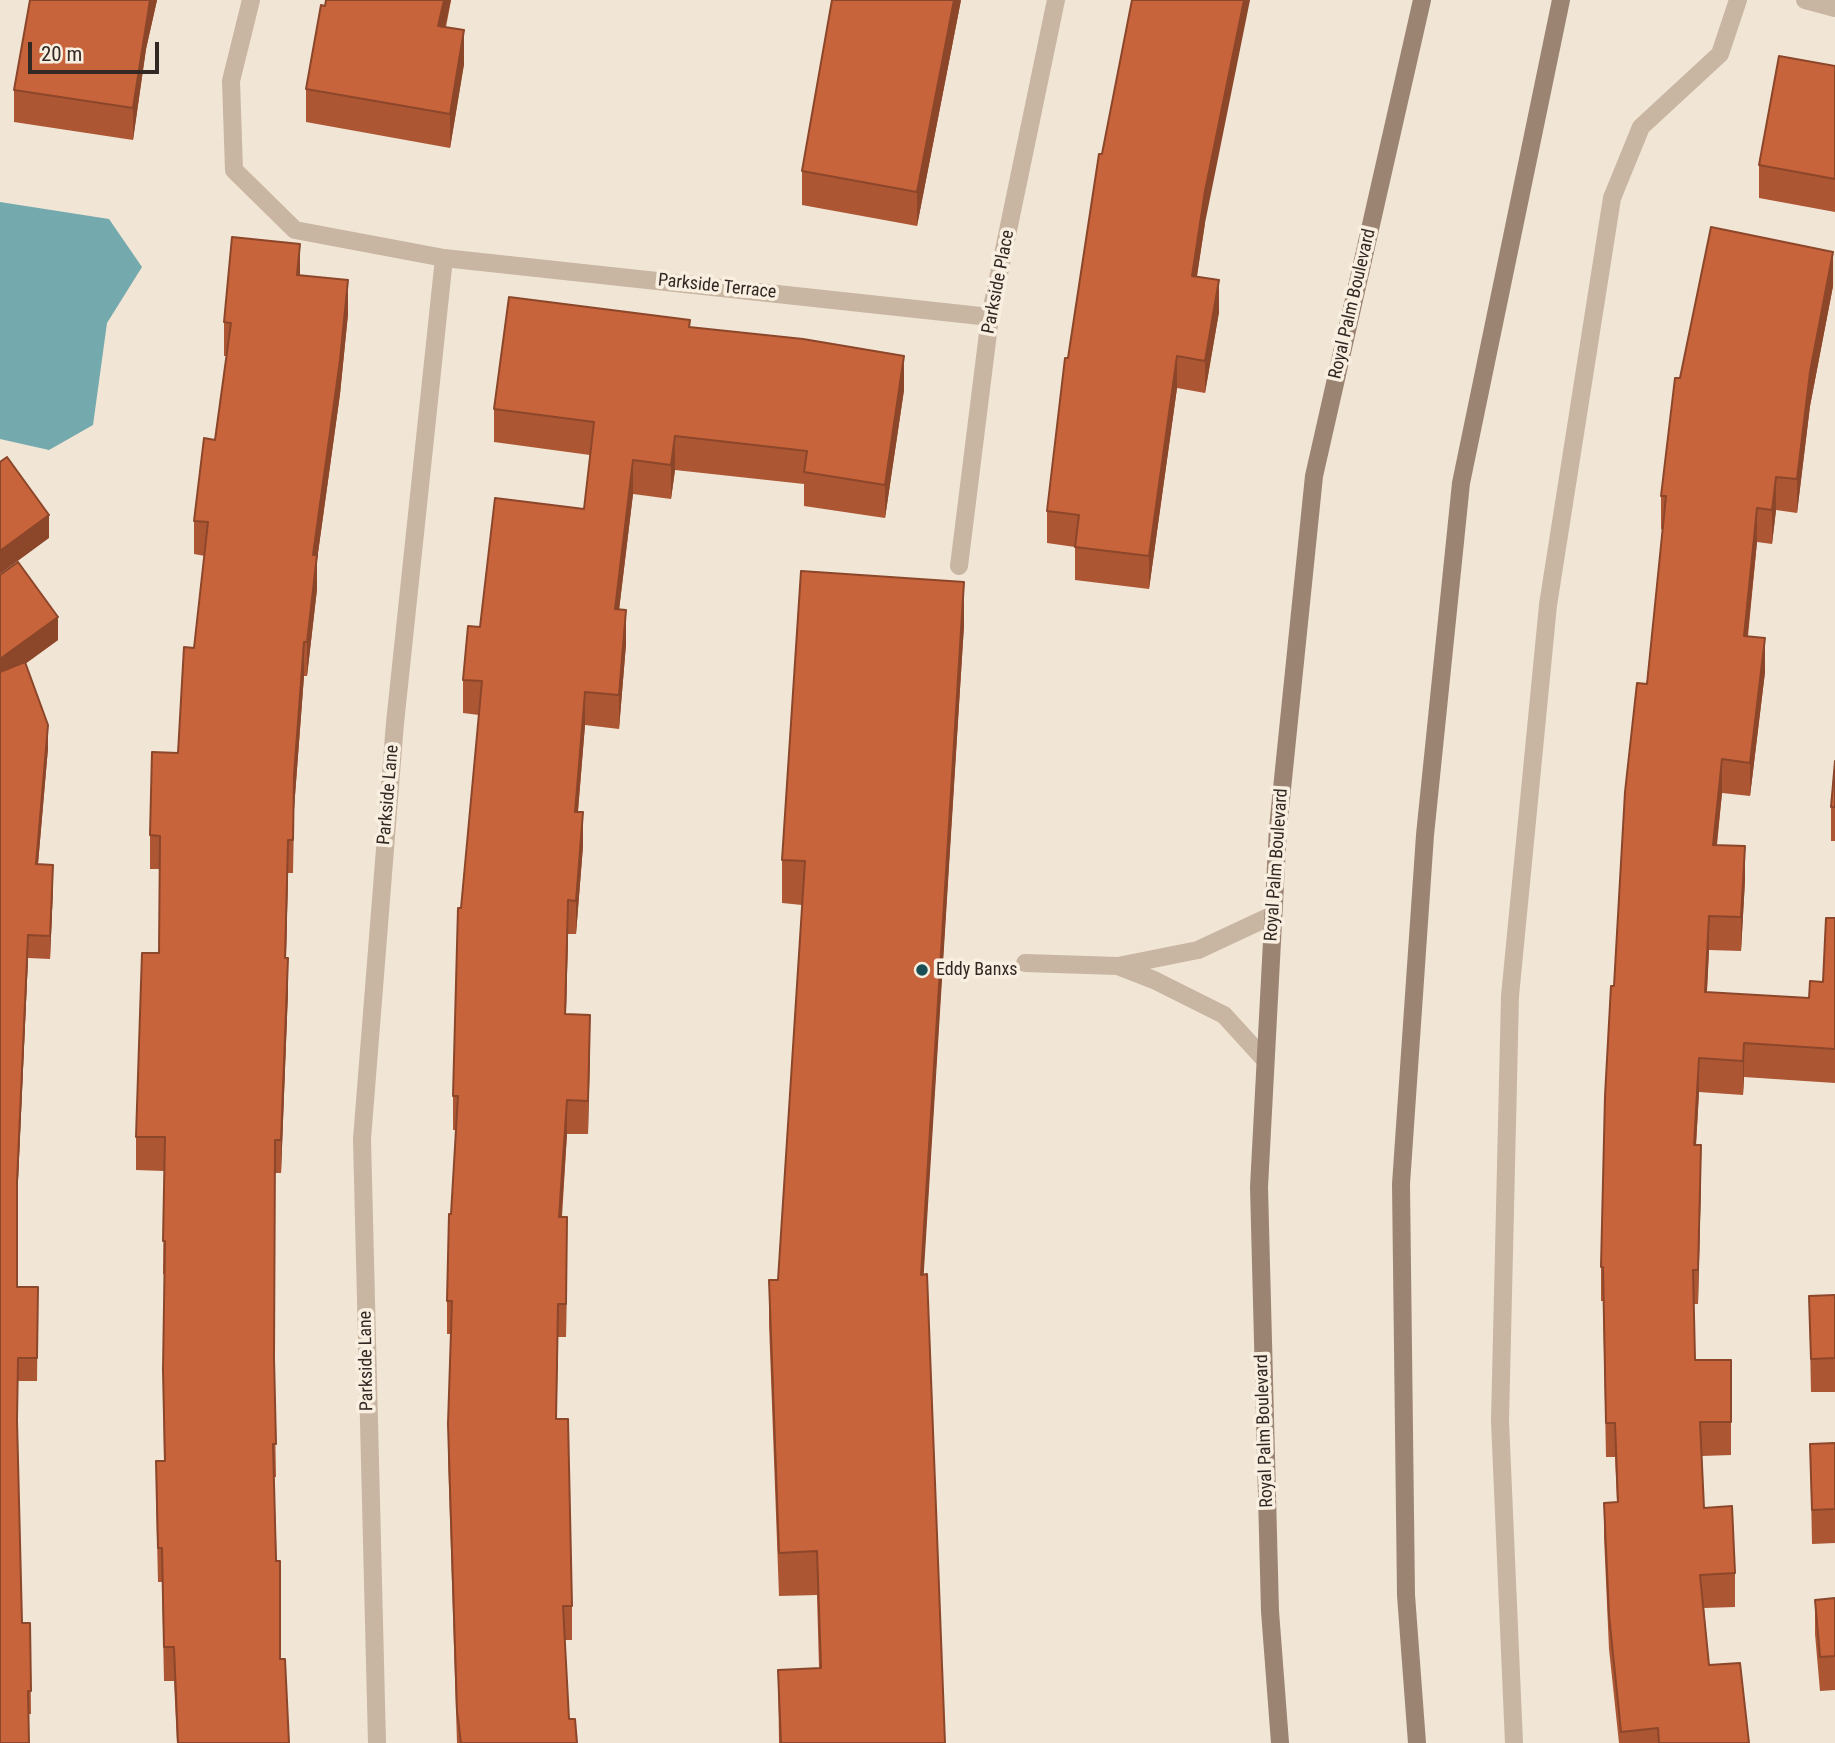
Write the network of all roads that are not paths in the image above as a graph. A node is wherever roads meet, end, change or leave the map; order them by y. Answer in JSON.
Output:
{"nodes":[{"id":1,"x":251,"y":0,"type":"edge"},
{"id":2,"x":1056,"y":0,"type":"edge"},
{"id":3,"x":1422,"y":0,"type":"edge"},
{"id":4,"x":1561,"y":0,"type":"edge"},
{"id":5,"x":1738,"y":0,"type":"edge"},
{"id":6,"x":1805,"y":0,"type":"edge"},
{"id":7,"x":1835,"y":8,"type":"edge"},
{"id":8,"x":444,"y":258,"type":"junction"},
{"id":9,"x":990,"y":317,"type":"junction"},
{"id":10,"x":959,"y":566,"type":"dead end"},
{"id":11,"x":1273,"y":915,"type":"junction"},
{"id":12,"x":1025,"y":963,"type":"dead end"},
{"id":13,"x":1118,"y":966,"type":"junction"},
{"id":14,"x":1265,"y":1060,"type":"junction"},
{"id":15,"x":377,"y":1743,"type":"edge"},
{"id":16,"x":1280,"y":1743,"type":"edge"},
{"id":17,"x":1417,"y":1743,"type":"edge"},
{"id":18,"x":1514,"y":1743,"type":"edge"}],
"edges":[{"from":1,"to":8,"type":"street"},
{"from":2,"to":9,"type":"street","name":"Parkside Place"},
{"from":3,"to":11,"type":"main road","name":"Royal Palm Boulevard"},
{"from":4,"to":17,"type":"main road"},
{"from":5,"to":18,"type":"street"},
{"from":6,"to":7,"type":"street"},
{"from":8,"to":9,"type":"street","name":"Parkside Terrace"},
{"from":8,"to":15,"type":"street","name":"Parkside Lane"},
{"from":9,"to":10,"type":"street","name":"Parkside Place"},
{"from":11,"to":13,"type":"street"},
{"from":11,"to":14,"type":"main road","name":"Royal Palm Boulevard"},
{"from":12,"to":13,"type":"street"},
{"from":13,"to":14,"type":"street"},
{"from":14,"to":16,"type":"main road","name":"Royal Palm Boulevard"}]}
